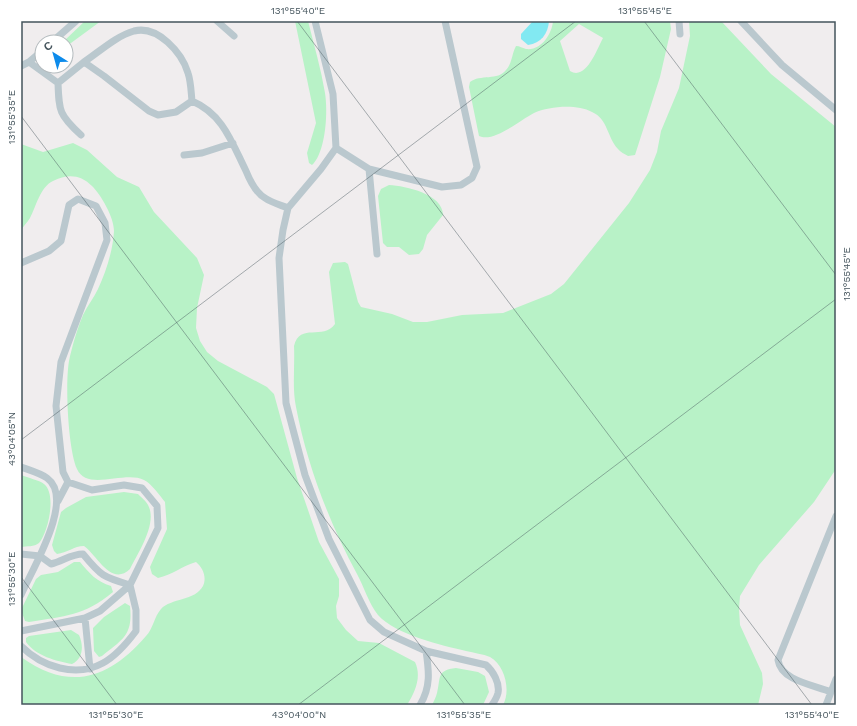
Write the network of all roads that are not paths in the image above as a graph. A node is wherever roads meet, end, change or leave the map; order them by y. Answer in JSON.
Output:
{"nodes":[{"id":1,"x":76,"y":21,"type":"edge"},
{"id":2,"x":217,"y":21,"type":"edge"},
{"id":3,"x":315,"y":21,"type":"edge"},
{"id":4,"x":445,"y":21,"type":"edge"},
{"id":5,"x":679,"y":21,"type":"edge"},
{"id":6,"x":740,"y":21,"type":"edge"},
{"id":7,"x":61,"y":34,"type":"edge"},
{"id":8,"x":680,"y":34,"type":"dead end"},
{"id":9,"x":234,"y":36,"type":"dead end"},
{"id":10,"x":34,"y":58,"type":"edge"},
{"id":11,"x":29,"y":62,"type":"junction"},
{"id":12,"x":84,"y":62,"type":"junction"},
{"id":13,"x":21,"y":66,"type":"edge"},
{"id":14,"x":58,"y":83,"type":"junction"},
{"id":15,"x":192,"y":101,"type":"junction"},
{"id":16,"x":836,"y":110,"type":"edge"},
{"id":17,"x":81,"y":135,"type":"dead end"},
{"id":18,"x":233,"y":143,"type":"junction"},
{"id":19,"x":336,"y":148,"type":"junction"},
{"id":20,"x":184,"y":155,"type":"dead end"},
{"id":21,"x":369,"y":169,"type":"junction"},
{"id":22,"x":288,"y":208,"type":"junction"},
{"id":23,"x":377,"y":254,"type":"dead end"},
{"id":24,"x":21,"y":263,"type":"edge"},
{"id":25,"x":21,"y":467,"type":"edge"},
{"id":26,"x":68,"y":482,"type":"junction"},
{"id":27,"x":58,"y":501,"type":"junction"},
{"id":28,"x":836,"y":516,"type":"edge"},
{"id":29,"x":21,"y":554,"type":"edge"},
{"id":30,"x":40,"y":556,"type":"junction"},
{"id":31,"x":130,"y":585,"type":"junction"},
{"id":32,"x":21,"y":595,"type":"edge"},
{"id":33,"x":85,"y":618,"type":"junction"},
{"id":34,"x":21,"y":631,"type":"edge"},
{"id":35,"x":21,"y":646,"type":"edge"},
{"id":36,"x":426,"y":651,"type":"junction"},
{"id":37,"x":90,"y":669,"type":"junction"},
{"id":38,"x":836,"y":679,"type":"edge"},
{"id":39,"x":831,"y":692,"type":"junction"},
{"id":40,"x":420,"y":705,"type":"edge"},
{"id":41,"x":492,"y":705,"type":"edge"},
{"id":42,"x":826,"y":705,"type":"edge"}],
"edges":[{"from":1,"to":7,"type":"lane"},
{"from":2,"to":9,"type":"lane"},
{"from":3,"to":19,"type":"lane"},
{"from":4,"to":21,"type":"lane"},
{"from":5,"to":8,"type":"lane"},
{"from":6,"to":16,"type":"lane"},
{"from":10,"to":11,"type":"lane"},
{"from":11,"to":13,"type":"lane"},
{"from":11,"to":14,"type":"lane"},
{"from":12,"to":14,"type":"lane"},
{"from":12,"to":15,"type":"lane"},
{"from":12,"to":15,"type":"lane"},
{"from":14,"to":17,"type":"lane"},
{"from":15,"to":18,"type":"lane"},
{"from":18,"to":20,"type":"lane"},
{"from":18,"to":22,"type":"lane"},
{"from":19,"to":21,"type":"lane"},
{"from":19,"to":22,"type":"lane"},
{"from":21,"to":23,"type":"lane"},
{"from":22,"to":36,"type":"lane"},
{"from":24,"to":26,"type":"lane"},
{"from":25,"to":27,"type":"lane"},
{"from":26,"to":27,"type":"lane"},
{"from":26,"to":31,"type":"lane"},
{"from":27,"to":30,"type":"lane"},
{"from":28,"to":39,"type":"lane"},
{"from":29,"to":30,"type":"lane"},
{"from":30,"to":31,"type":"lane"},
{"from":30,"to":32,"type":"lane"},
{"from":31,"to":33,"type":"lane"},
{"from":31,"to":37,"type":"lane"},
{"from":33,"to":34,"type":"lane"},
{"from":33,"to":37,"type":"lane"},
{"from":35,"to":37,"type":"lane"},
{"from":36,"to":40,"type":"lane"},
{"from":36,"to":41,"type":"lane"},
{"from":38,"to":39,"type":"lane"},
{"from":39,"to":42,"type":"lane"}]}
